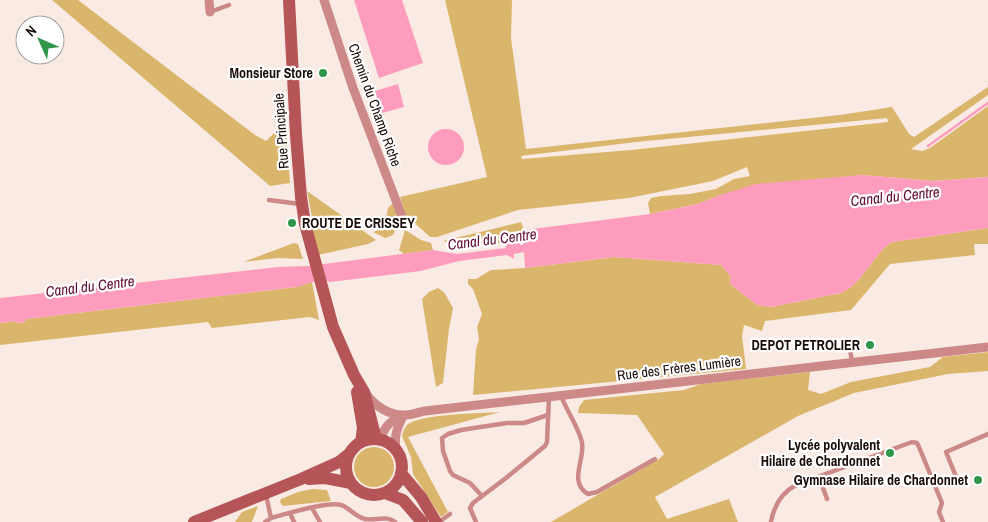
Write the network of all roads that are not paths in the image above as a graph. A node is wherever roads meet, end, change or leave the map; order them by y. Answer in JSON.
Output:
{"nodes":[{"id":1,"x":209,"y":0,"type":"edge"},
{"id":2,"x":289,"y":0,"type":"edge"},
{"id":3,"x":324,"y":0,"type":"edge"},
{"id":4,"x":229,"y":5,"type":"dead end"},
{"id":5,"x":210,"y":12,"type":"joint"},
{"id":6,"x":269,"y":200,"type":"dead end"},
{"id":7,"x":302,"y":204,"type":"junction"},
{"id":8,"x":403,"y":220,"type":"dead end"},
{"id":9,"x":988,"y":348,"type":"edge"},
{"id":10,"x":850,"y":349,"type":"dead end"},
{"id":11,"x":852,"y":362,"type":"junction"},
{"id":12,"x":354,"y":375,"type":"junction"},
{"id":13,"x":364,"y":392,"type":"junction"},
{"id":14,"x":561,"y":396,"type":"junction"},
{"id":15,"x":549,"y":397,"type":"junction"},
{"id":16,"x":404,"y":415,"type":"junction"},
{"id":17,"x":548,"y":415,"type":"junction"},
{"id":18,"x":988,"y":434,"type":"edge"},
{"id":19,"x":378,"y":439,"type":"junction"},
{"id":20,"x":361,"y":442,"type":"junction"},
{"id":21,"x":396,"y":449,"type":"junction"},
{"id":22,"x":349,"y":454,"type":"junction"},
{"id":23,"x":655,"y":459,"type":"dead end"},
{"id":24,"x":401,"y":473,"type":"junction"},
{"id":25,"x":818,"y":477,"type":"junction"},
{"id":26,"x":301,"y":479,"type":"junction"},
{"id":27,"x":956,"y":480,"type":"dead end"},
{"id":28,"x":351,"y":483,"type":"junction"},
{"id":29,"x":385,"y":493,"type":"junction"},
{"id":30,"x":265,"y":494,"type":"junction"},
{"id":31,"x":482,"y":496,"type":"junction"},
{"id":32,"x":827,"y":499,"type":"dead end"},
{"id":33,"x":312,"y":508,"type":"junction"},
{"id":34,"x":290,"y":513,"type":"junction"},
{"id":35,"x":450,"y":514,"type":"dead end"},
{"id":36,"x":271,"y":518,"type":"junction"},
{"id":37,"x":194,"y":522,"type":"edge"},
{"id":38,"x":265,"y":522,"type":"edge"},
{"id":39,"x":294,"y":522,"type":"edge"},
{"id":40,"x":318,"y":522,"type":"edge"},
{"id":41,"x":395,"y":522,"type":"edge"},
{"id":42,"x":422,"y":522,"type":"edge"},
{"id":43,"x":438,"y":522,"type":"edge"},
{"id":44,"x":476,"y":522,"type":"edge"},
{"id":45,"x":771,"y":522,"type":"edge"},
{"id":46,"x":943,"y":522,"type":"edge"}],
"edges":[{"from":1,"to":5,"type":"street"},
{"from":2,"to":7,"type":"street","name":"Rue Principale"},
{"from":3,"to":8,"type":"street","name":"Chemin du Champ Riche"},
{"from":4,"to":5,"type":"lane"},
{"from":6,"to":7,"type":"lane"},
{"from":7,"to":12,"type":"street","name":"Rue Principale"},
{"from":9,"to":11,"type":"street","name":"Rue des Frères Lumière"},
{"from":10,"to":11,"type":"lane"},
{"from":11,"to":14,"type":"street","name":"Rue des Frères Lumière"},
{"from":12,"to":13,"type":"street"},
{"from":12,"to":20,"type":"street"},
{"from":13,"to":16,"type":"street","name":"Rue des Frères Lumière"},
{"from":13,"to":19,"type":"street"},
{"from":14,"to":15,"type":"street","name":"Rue des Frères Lumière"},
{"from":14,"to":23,"type":"lane"},
{"from":15,"to":16,"type":"street","name":"Rue des Frères Lumière"},
{"from":15,"to":17,"type":"lane"},
{"from":16,"to":19,"type":"street","name":"Rue des Frères Lumière"},
{"from":16,"to":21,"type":"street"},
{"from":17,"to":31,"type":"lane"},
{"from":17,"to":31,"type":"lane"},
{"from":18,"to":27,"type":"lane"},
{"from":19,"to":20,"type":"street"},
{"from":19,"to":21,"type":"street"},
{"from":20,"to":22,"type":"street"},
{"from":21,"to":24,"type":"street"},
{"from":22,"to":26,"type":"street"},
{"from":22,"to":28,"type":"street"},
{"from":24,"to":29,"type":"street"},
{"from":24,"to":43,"type":"street"},
{"from":25,"to":32,"type":"lane"},
{"from":25,"to":45,"type":"lane"},
{"from":25,"to":46,"type":"lane"},
{"from":26,"to":28,"type":"street"},
{"from":26,"to":30,"type":"street"},
{"from":28,"to":29,"type":"street"},
{"from":29,"to":42,"type":"street"},
{"from":30,"to":36,"type":"lane"},
{"from":30,"to":37,"type":"street"},
{"from":31,"to":44,"type":"lane"},
{"from":33,"to":34,"type":"lane"},
{"from":33,"to":40,"type":"lane"},
{"from":33,"to":41,"type":"lane"},
{"from":34,"to":36,"type":"lane"},
{"from":34,"to":39,"type":"lane"},
{"from":35,"to":43,"type":"lane"},
{"from":36,"to":38,"type":"lane"}]}
